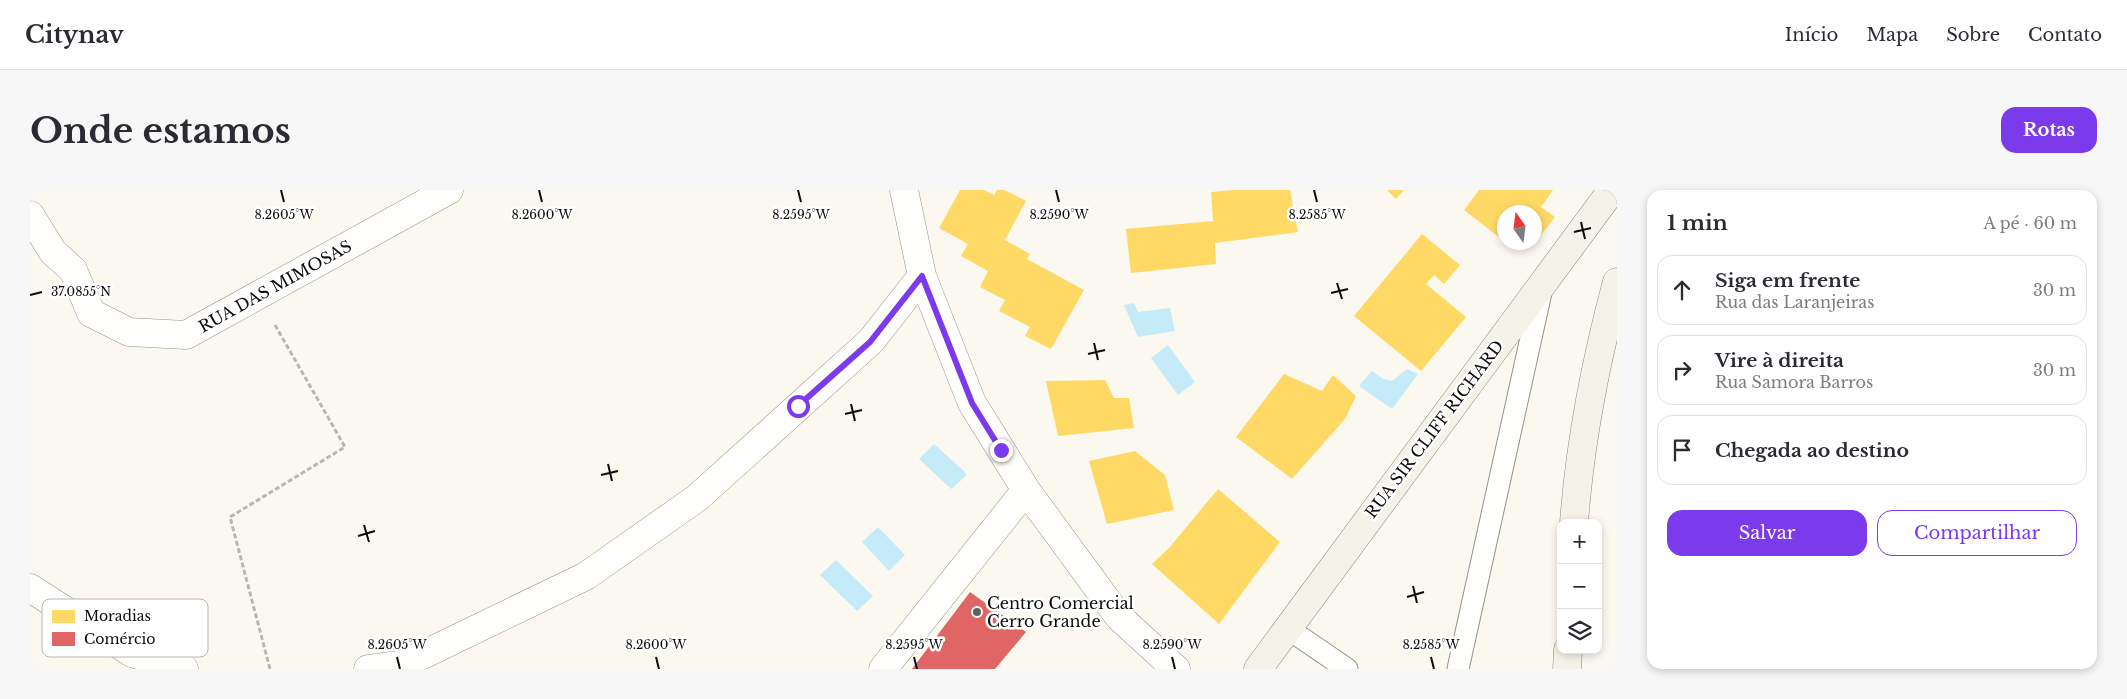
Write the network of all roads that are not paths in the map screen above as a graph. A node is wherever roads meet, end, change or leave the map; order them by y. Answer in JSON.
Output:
{"nodes":[{"id":1,"x":449,"y":190,"type":"edge"},
{"id":2,"x":904,"y":190,"type":"edge"},
{"id":3,"x":1612,"y":190,"type":"edge"},
{"id":4,"x":30,"y":215,"type":"edge"},
{"id":5,"x":922,"y":276,"type":"junction"},
{"id":6,"x":1543,"y":282,"type":"junction"},
{"id":7,"x":1617,"y":282,"type":"edge"},
{"id":8,"x":1026,"y":490,"type":"junction"},
{"id":9,"x":1574,"y":519,"type":"edge"},
{"id":10,"x":30,"y":588,"type":"edge"},
{"id":11,"x":47,"y":599,"type":"edge"},
{"id":12,"x":1287,"y":628,"type":"junction"},
{"id":13,"x":1568,"y":654,"type":"edge"},
{"id":14,"x":145,"y":657,"type":"edge"},
{"id":15,"x":184,"y":669,"type":"edge"},
{"id":16,"x":368,"y":669,"type":"edge"},
{"id":17,"x":883,"y":669,"type":"edge"},
{"id":18,"x":1176,"y":669,"type":"edge"},
{"id":19,"x":1258,"y":669,"type":"edge"},
{"id":20,"x":1347,"y":669,"type":"edge"},
{"id":21,"x":1458,"y":669,"type":"edge"},
{"id":22,"x":1567,"y":669,"type":"edge"}],
"edges":[{"from":1,"to":4,"type":"street","name":"RUA DAS MIMOSAS"},
{"from":2,"to":5,"type":"street"},
{"from":3,"to":6,"type":"street","name":"RUA SIR CLIFF RICHARD"},
{"from":5,"to":8,"type":"street"},
{"from":5,"to":16,"type":"street"},
{"from":6,"to":12,"type":"street","name":"RUA SIR CLIFF RICHARD"},
{"from":6,"to":21,"type":"lane"},
{"from":7,"to":9,"type":"street"},
{"from":8,"to":17,"type":"street"},
{"from":8,"to":18,"type":"street"},
{"from":10,"to":11,"type":"street"},
{"from":12,"to":19,"type":"street","name":"RUA SIR CLIFF RICHARD"},
{"from":12,"to":20,"type":"lane"},
{"from":13,"to":22,"type":"street"},
{"from":14,"to":15,"type":"street"}]}
